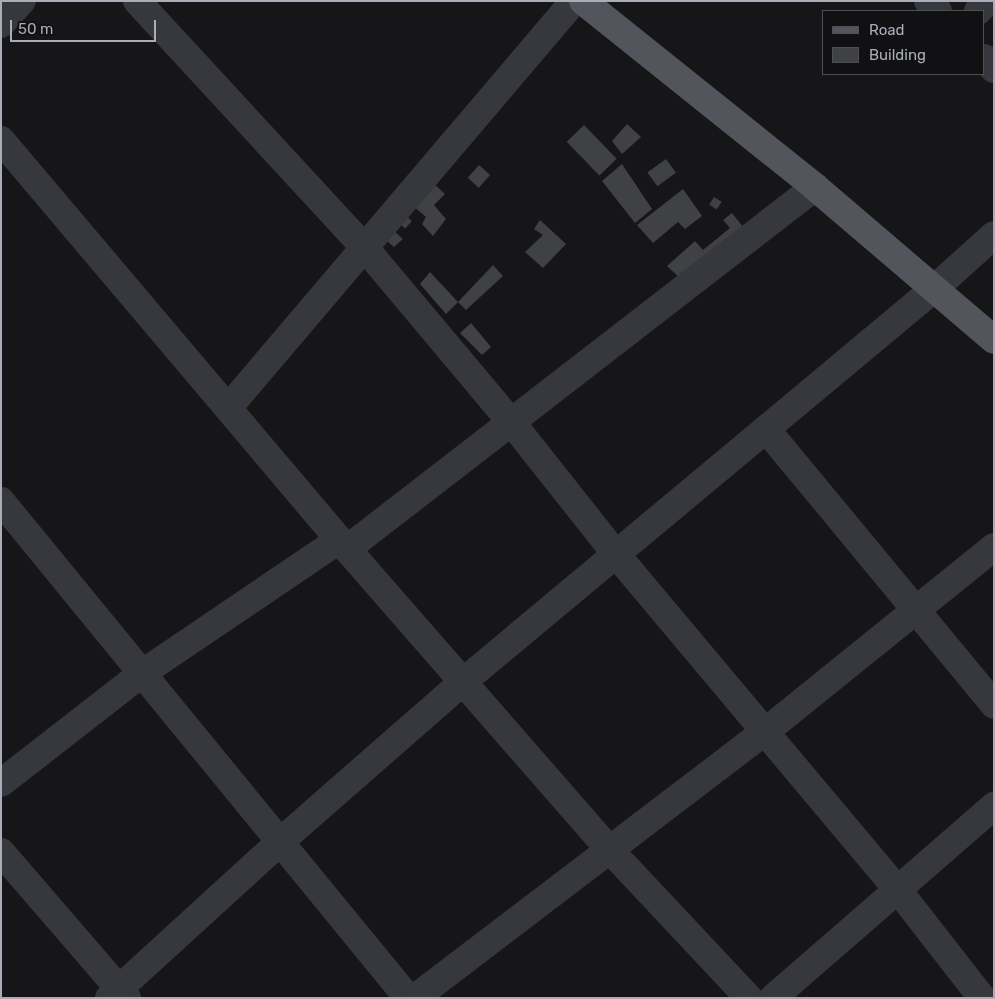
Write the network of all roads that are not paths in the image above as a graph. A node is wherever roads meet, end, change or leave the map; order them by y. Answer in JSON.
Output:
{"nodes":[{"id":1,"x":22,"y":1,"type":"edge"},
{"id":2,"x":137,"y":1,"type":"edge"},
{"id":3,"x":574,"y":1,"type":"edge"},
{"id":4,"x":583,"y":1,"type":"edge"},
{"id":5,"x":928,"y":1,"type":"edge"},
{"id":6,"x":988,"y":1,"type":"edge"},
{"id":7,"x":937,"y":10,"type":"edge"},
{"id":8,"x":979,"y":10,"type":"edge"},
{"id":9,"x":1,"y":24,"type":"edge"},
{"id":10,"x":985,"y":59,"type":"edge"},
{"id":11,"x":994,"y":69,"type":"edge"},
{"id":12,"x":1,"y":140,"type":"edge"},
{"id":13,"x":816,"y":187,"type":"junction"},
{"id":14,"x":994,"y":235,"type":"edge"},
{"id":15,"x":365,"y":248,"type":"junction"},
{"id":16,"x":935,"y":288,"type":"junction"},
{"id":17,"x":994,"y":340,"type":"edge"},
{"id":18,"x":228,"y":408,"type":"junction"},
{"id":19,"x":512,"y":423,"type":"junction"},
{"id":20,"x":766,"y":429,"type":"junction"},
{"id":21,"x":1,"y":500,"type":"edge"},
{"id":22,"x":343,"y":544,"type":"junction"},
{"id":23,"x":994,"y":547,"type":"edge"},
{"id":24,"x":616,"y":553,"type":"junction"},
{"id":25,"x":916,"y":611,"type":"junction"},
{"id":26,"x":141,"y":674,"type":"junction"},
{"id":27,"x":464,"y":681,"type":"junction"},
{"id":28,"x":994,"y":705,"type":"edge"},
{"id":29,"x":766,"y":730,"type":"junction"},
{"id":30,"x":1,"y":783,"type":"edge"},
{"id":31,"x":994,"y":806,"type":"edge"},
{"id":32,"x":281,"y":841,"type":"junction"},
{"id":33,"x":609,"y":849,"type":"junction"},
{"id":34,"x":1,"y":852,"type":"edge"},
{"id":35,"x":898,"y":890,"type":"junction"},
{"id":36,"x":118,"y":995,"type":"edge"},
{"id":37,"x":408,"y":998,"type":"edge"},
{"id":38,"x":416,"y":998,"type":"edge"},
{"id":39,"x":749,"y":998,"type":"edge"},
{"id":40,"x":773,"y":998,"type":"edge"},
{"id":41,"x":982,"y":998,"type":"edge"}],
"edges":[{"from":1,"to":9,"type":"street"},
{"from":2,"to":15,"type":"street"},
{"from":3,"to":15,"type":"street"},
{"from":4,"to":13,"type":"main road"},
{"from":5,"to":7,"type":"street"},
{"from":6,"to":8,"type":"street"},
{"from":10,"to":11,"type":"street"},
{"from":12,"to":18,"type":"street"},
{"from":13,"to":16,"type":"main road"},
{"from":13,"to":19,"type":"street"},
{"from":14,"to":16,"type":"street"},
{"from":15,"to":18,"type":"street"},
{"from":15,"to":19,"type":"street"},
{"from":16,"to":17,"type":"main road"},
{"from":16,"to":20,"type":"street"},
{"from":18,"to":22,"type":"street"},
{"from":19,"to":22,"type":"street"},
{"from":19,"to":24,"type":"street"},
{"from":20,"to":24,"type":"street"},
{"from":20,"to":25,"type":"street"},
{"from":21,"to":26,"type":"street"},
{"from":22,"to":26,"type":"street"},
{"from":22,"to":27,"type":"street"},
{"from":23,"to":25,"type":"street"},
{"from":24,"to":27,"type":"street"},
{"from":24,"to":29,"type":"street"},
{"from":25,"to":28,"type":"street"},
{"from":25,"to":29,"type":"street"},
{"from":26,"to":30,"type":"street"},
{"from":26,"to":32,"type":"street"},
{"from":27,"to":32,"type":"street"},
{"from":27,"to":33,"type":"street"},
{"from":29,"to":33,"type":"street"},
{"from":29,"to":35,"type":"street"},
{"from":31,"to":35,"type":"street"},
{"from":32,"to":36,"type":"street"},
{"from":32,"to":37,"type":"street"},
{"from":33,"to":38,"type":"street"},
{"from":33,"to":39,"type":"street"},
{"from":34,"to":36,"type":"street"},
{"from":35,"to":40,"type":"street"},
{"from":35,"to":41,"type":"street"}]}
